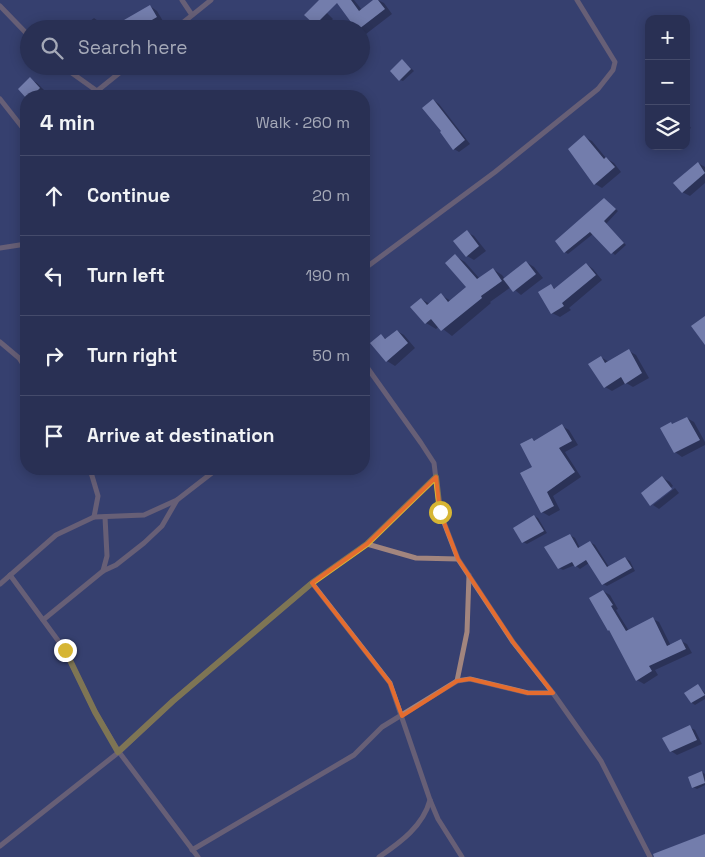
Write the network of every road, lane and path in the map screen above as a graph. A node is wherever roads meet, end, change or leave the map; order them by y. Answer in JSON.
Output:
{"nodes":[{"id":1,"x":182,"y":0,"type":"edge"},
{"id":2,"x":212,"y":0,"type":"edge"},
{"id":3,"x":577,"y":0,"type":"edge"},
{"id":4,"x":0,"y":6,"type":"edge"},
{"id":5,"x":192,"y":15,"type":"junction"},
{"id":6,"x":186,"y":20,"type":"edge"},
{"id":7,"x":20,"y":27,"type":"edge"},
{"id":8,"x":75,"y":75,"type":"edge"},
{"id":9,"x":117,"y":75,"type":"edge"},
{"id":10,"x":96,"y":90,"type":"edge"},
{"id":11,"x":98,"y":90,"type":"edge"},
{"id":12,"x":0,"y":100,"type":"edge"},
{"id":13,"x":20,"y":125,"type":"edge"},
{"id":14,"x":20,"y":245,"type":"edge"},
{"id":15,"x":0,"y":248,"type":"edge"},
{"id":16,"x":370,"y":265,"type":"edge"},
{"id":17,"x":0,"y":342,"type":"edge"},
{"id":18,"x":20,"y":360,"type":"edge"},
{"id":19,"x":370,"y":371,"type":"edge"},
{"id":20,"x":92,"y":475,"type":"edge"},
{"id":21,"x":210,"y":475,"type":"edge"},
{"id":22,"x":436,"y":477,"type":"junction"},
{"id":23,"x":177,"y":500,"type":"junction"},
{"id":24,"x":94,"y":517,"type":"junction"},
{"id":25,"x":105,"y":517,"type":"junction"},
{"id":26,"x":367,"y":544,"type":"junction"},
{"id":27,"x":458,"y":558,"type":"junction"},
{"id":28,"x":103,"y":571,"type":"junction"},
{"id":29,"x":469,"y":574,"type":"junction"},
{"id":30,"x":10,"y":575,"type":"junction"},
{"id":31,"x":312,"y":583,"type":"junction"},
{"id":32,"x":0,"y":584,"type":"edge"},
{"id":33,"x":43,"y":620,"type":"junction"},
{"id":34,"x":456,"y":681,"type":"junction"},
{"id":35,"x":553,"y":692,"type":"junction"},
{"id":36,"x":402,"y":716,"type":"junction"},
{"id":37,"x":118,"y":752,"type":"junction"},
{"id":38,"x":430,"y":800,"type":"junction"},
{"id":39,"x":0,"y":846,"type":"edge"},
{"id":40,"x":192,"y":850,"type":"junction"},
{"id":41,"x":198,"y":857,"type":"edge"},
{"id":42,"x":380,"y":857,"type":"edge"},
{"id":43,"x":462,"y":857,"type":"edge"},
{"id":44,"x":650,"y":857,"type":"edge"}],
"edges":[{"from":1,"to":5,"type":"street"},
{"from":2,"to":5,"type":"street"},
{"from":3,"to":16,"type":"street"},
{"from":4,"to":7,"type":"street"},
{"from":5,"to":6,"type":"street"},
{"from":8,"to":10,"type":"street"},
{"from":9,"to":11,"type":"street"},
{"from":12,"to":13,"type":"street"},
{"from":14,"to":15,"type":"street"},
{"from":17,"to":18,"type":"street"},
{"from":19,"to":22,"type":"street"},
{"from":20,"to":24,"type":"street"},
{"from":21,"to":23,"type":"street"},
{"from":22,"to":26,"type":"street"},
{"from":22,"to":27,"type":"street"},
{"from":23,"to":25,"type":"street"},
{"from":23,"to":28,"type":"street"},
{"from":24,"to":25,"type":"street"},
{"from":24,"to":30,"type":"street"},
{"from":25,"to":28,"type":"street"},
{"from":26,"to":27,"type":"street"},
{"from":26,"to":31,"type":"street"},
{"from":27,"to":29,"type":"street"},
{"from":28,"to":33,"type":"street"},
{"from":29,"to":34,"type":"street"},
{"from":29,"to":35,"type":"street"},
{"from":30,"to":32,"type":"street"},
{"from":30,"to":33,"type":"street"},
{"from":31,"to":36,"type":"street"},
{"from":31,"to":37,"type":"street"},
{"from":33,"to":37,"type":"street"},
{"from":34,"to":35,"type":"street"},
{"from":34,"to":36,"type":"street"},
{"from":35,"to":44,"type":"street"},
{"from":36,"to":38,"type":"street"},
{"from":36,"to":40,"type":"street"},
{"from":37,"to":39,"type":"street"},
{"from":37,"to":40,"type":"street"},
{"from":38,"to":42,"type":"street"},
{"from":38,"to":43,"type":"street"},
{"from":40,"to":41,"type":"street"}]}
